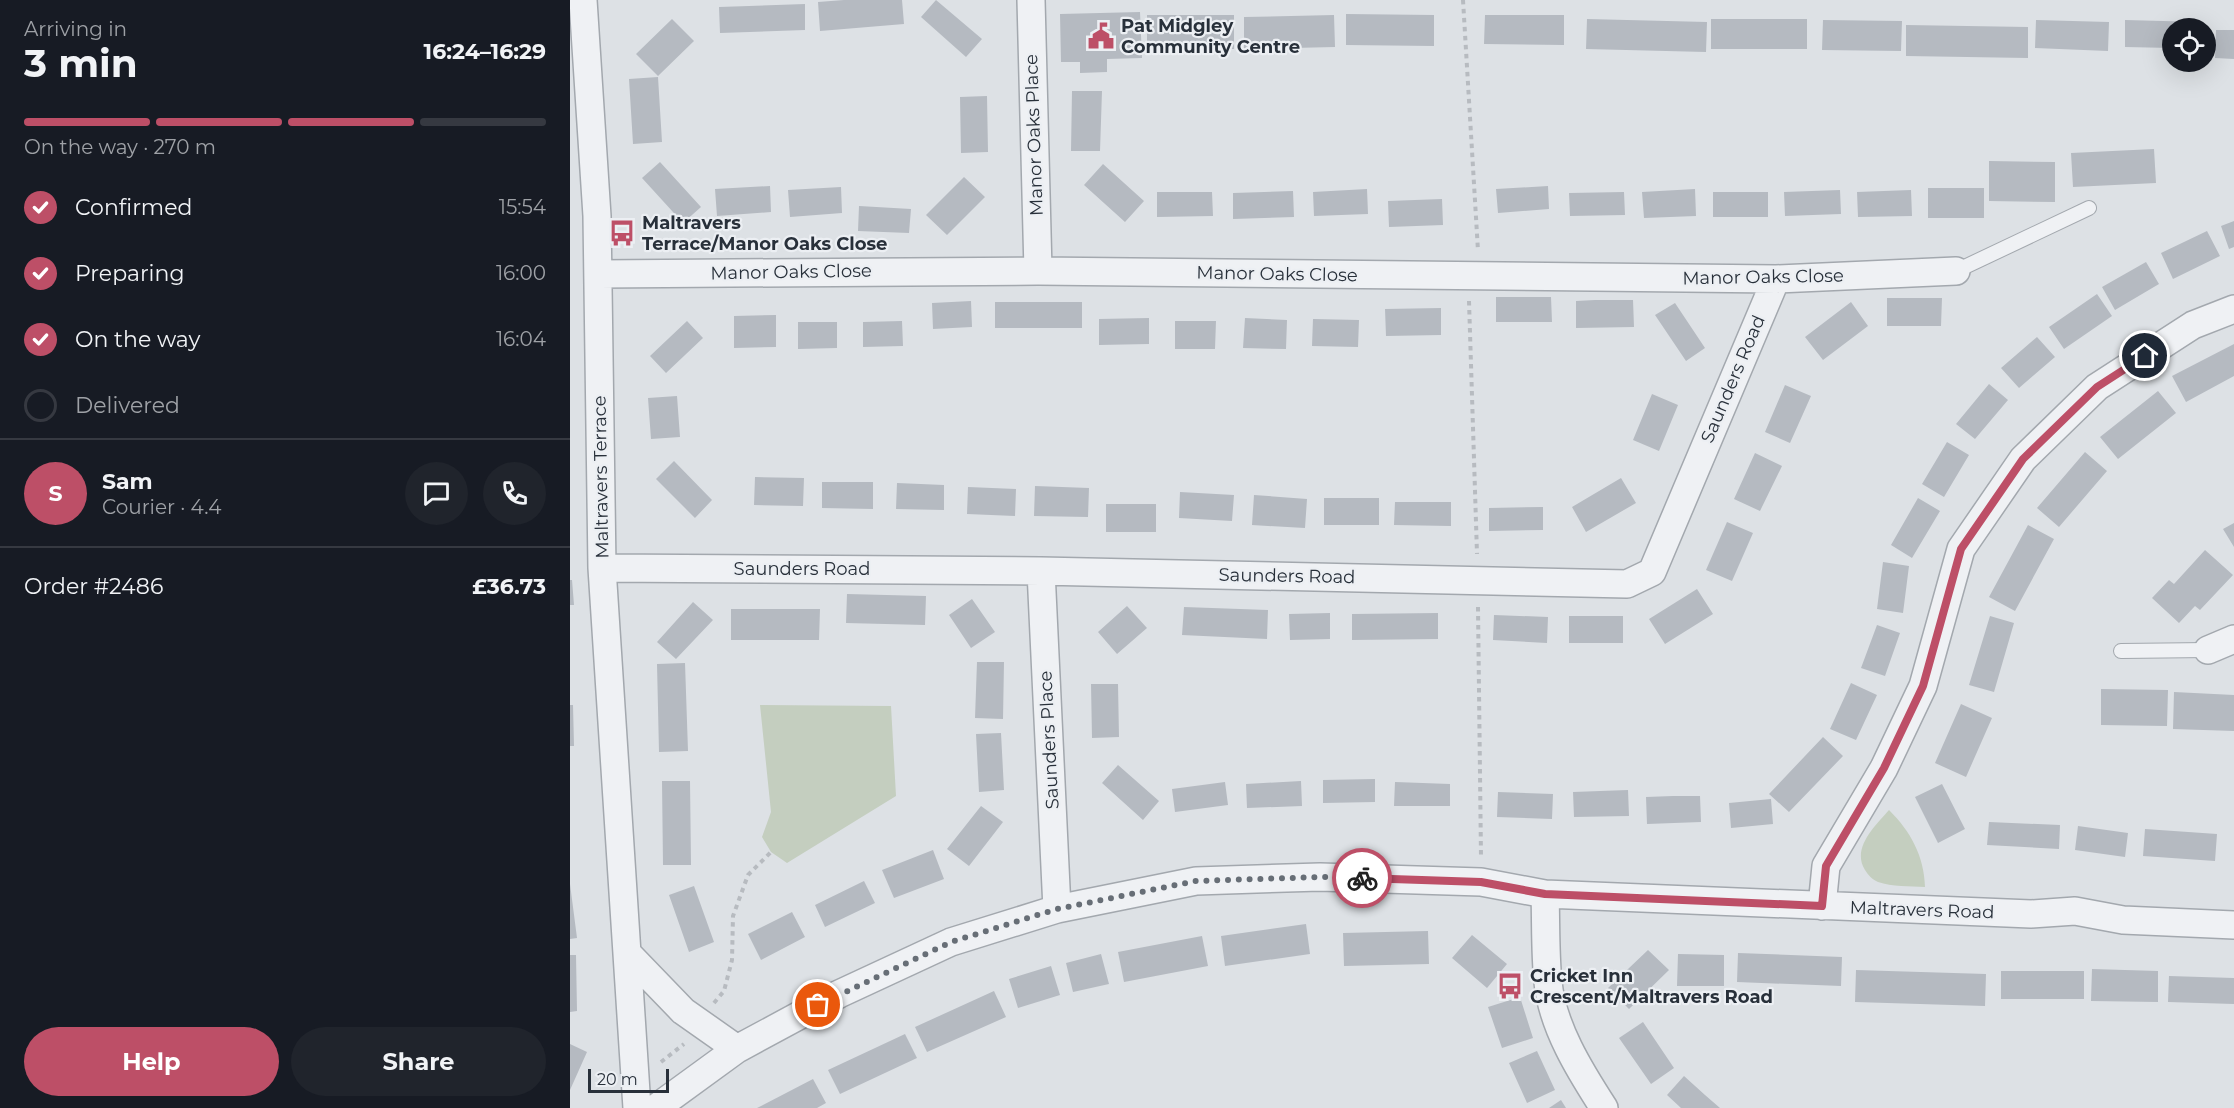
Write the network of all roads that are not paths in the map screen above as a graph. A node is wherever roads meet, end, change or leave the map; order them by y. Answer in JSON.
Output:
{"nodes":[{"id":1,"x":583,"y":0,"type":"edge"},
{"id":2,"x":1030,"y":0,"type":"edge"},
{"id":3,"x":2089,"y":208,"type":"dead end"},
{"id":4,"x":1038,"y":270,"type":"junction"},
{"id":5,"x":1956,"y":271,"type":"joint"},
{"id":6,"x":598,"y":274,"type":"junction"},
{"id":7,"x":1776,"y":279,"type":"junction"},
{"id":8,"x":2234,"y":309,"type":"edge"},
{"id":9,"x":602,"y":568,"type":"junction"},
{"id":10,"x":1041,"y":571,"type":"junction"},
{"id":11,"x":2234,"y":639,"type":"edge"},
{"id":12,"x":2208,"y":650,"type":"joint"},
{"id":13,"x":2121,"y":651,"type":"dead end"},
{"id":14,"x":1545,"y":894,"type":"junction"},
{"id":15,"x":1822,"y":906,"type":"junction"},
{"id":16,"x":1057,"y":909,"type":"junction"},
{"id":17,"x":2234,"y":925,"type":"edge"},
{"id":18,"x":627,"y":953,"type":"junction"},
{"id":19,"x":737,"y":1049,"type":"junction"},
{"id":20,"x":637,"y":1108,"type":"edge"},
{"id":21,"x":656,"y":1108,"type":"edge"},
{"id":22,"x":1604,"y":1108,"type":"edge"}],
"edges":[{"from":1,"to":6,"type":"street","name":"Maltravers Terrace"},
{"from":2,"to":4,"type":"street","name":"Manor Oaks Place"},
{"from":3,"to":5,"type":"lane"},
{"from":4,"to":6,"type":"street","name":"Manor Oaks Close"},
{"from":4,"to":7,"type":"street","name":"Manor Oaks Close"},
{"from":5,"to":7,"type":"street","name":"Manor Oaks Close"},
{"from":6,"to":9,"type":"street","name":"Maltravers Terrace"},
{"from":7,"to":10,"type":"street","name":"Saunders Road"},
{"from":8,"to":15,"type":"street"},
{"from":9,"to":10,"type":"street","name":"Saunders Road"},
{"from":9,"to":18,"type":"street","name":"Maltravers Terrace"},
{"from":10,"to":16,"type":"street","name":"Saunders Place"},
{"from":11,"to":12,"type":"street"},
{"from":12,"to":13,"type":"lane"},
{"from":14,"to":15,"type":"street","name":"Maltravers Road"},
{"from":14,"to":16,"type":"street","name":"Maltravers Road"},
{"from":14,"to":22,"type":"street"},
{"from":15,"to":17,"type":"street","name":"Maltravers Road"},
{"from":16,"to":19,"type":"street","name":"Maltravers Road"},
{"from":18,"to":19,"type":"street"},
{"from":18,"to":20,"type":"street","name":"Maltravers Terrace"},
{"from":19,"to":21,"type":"street","name":"Maltravers Road"}]}
